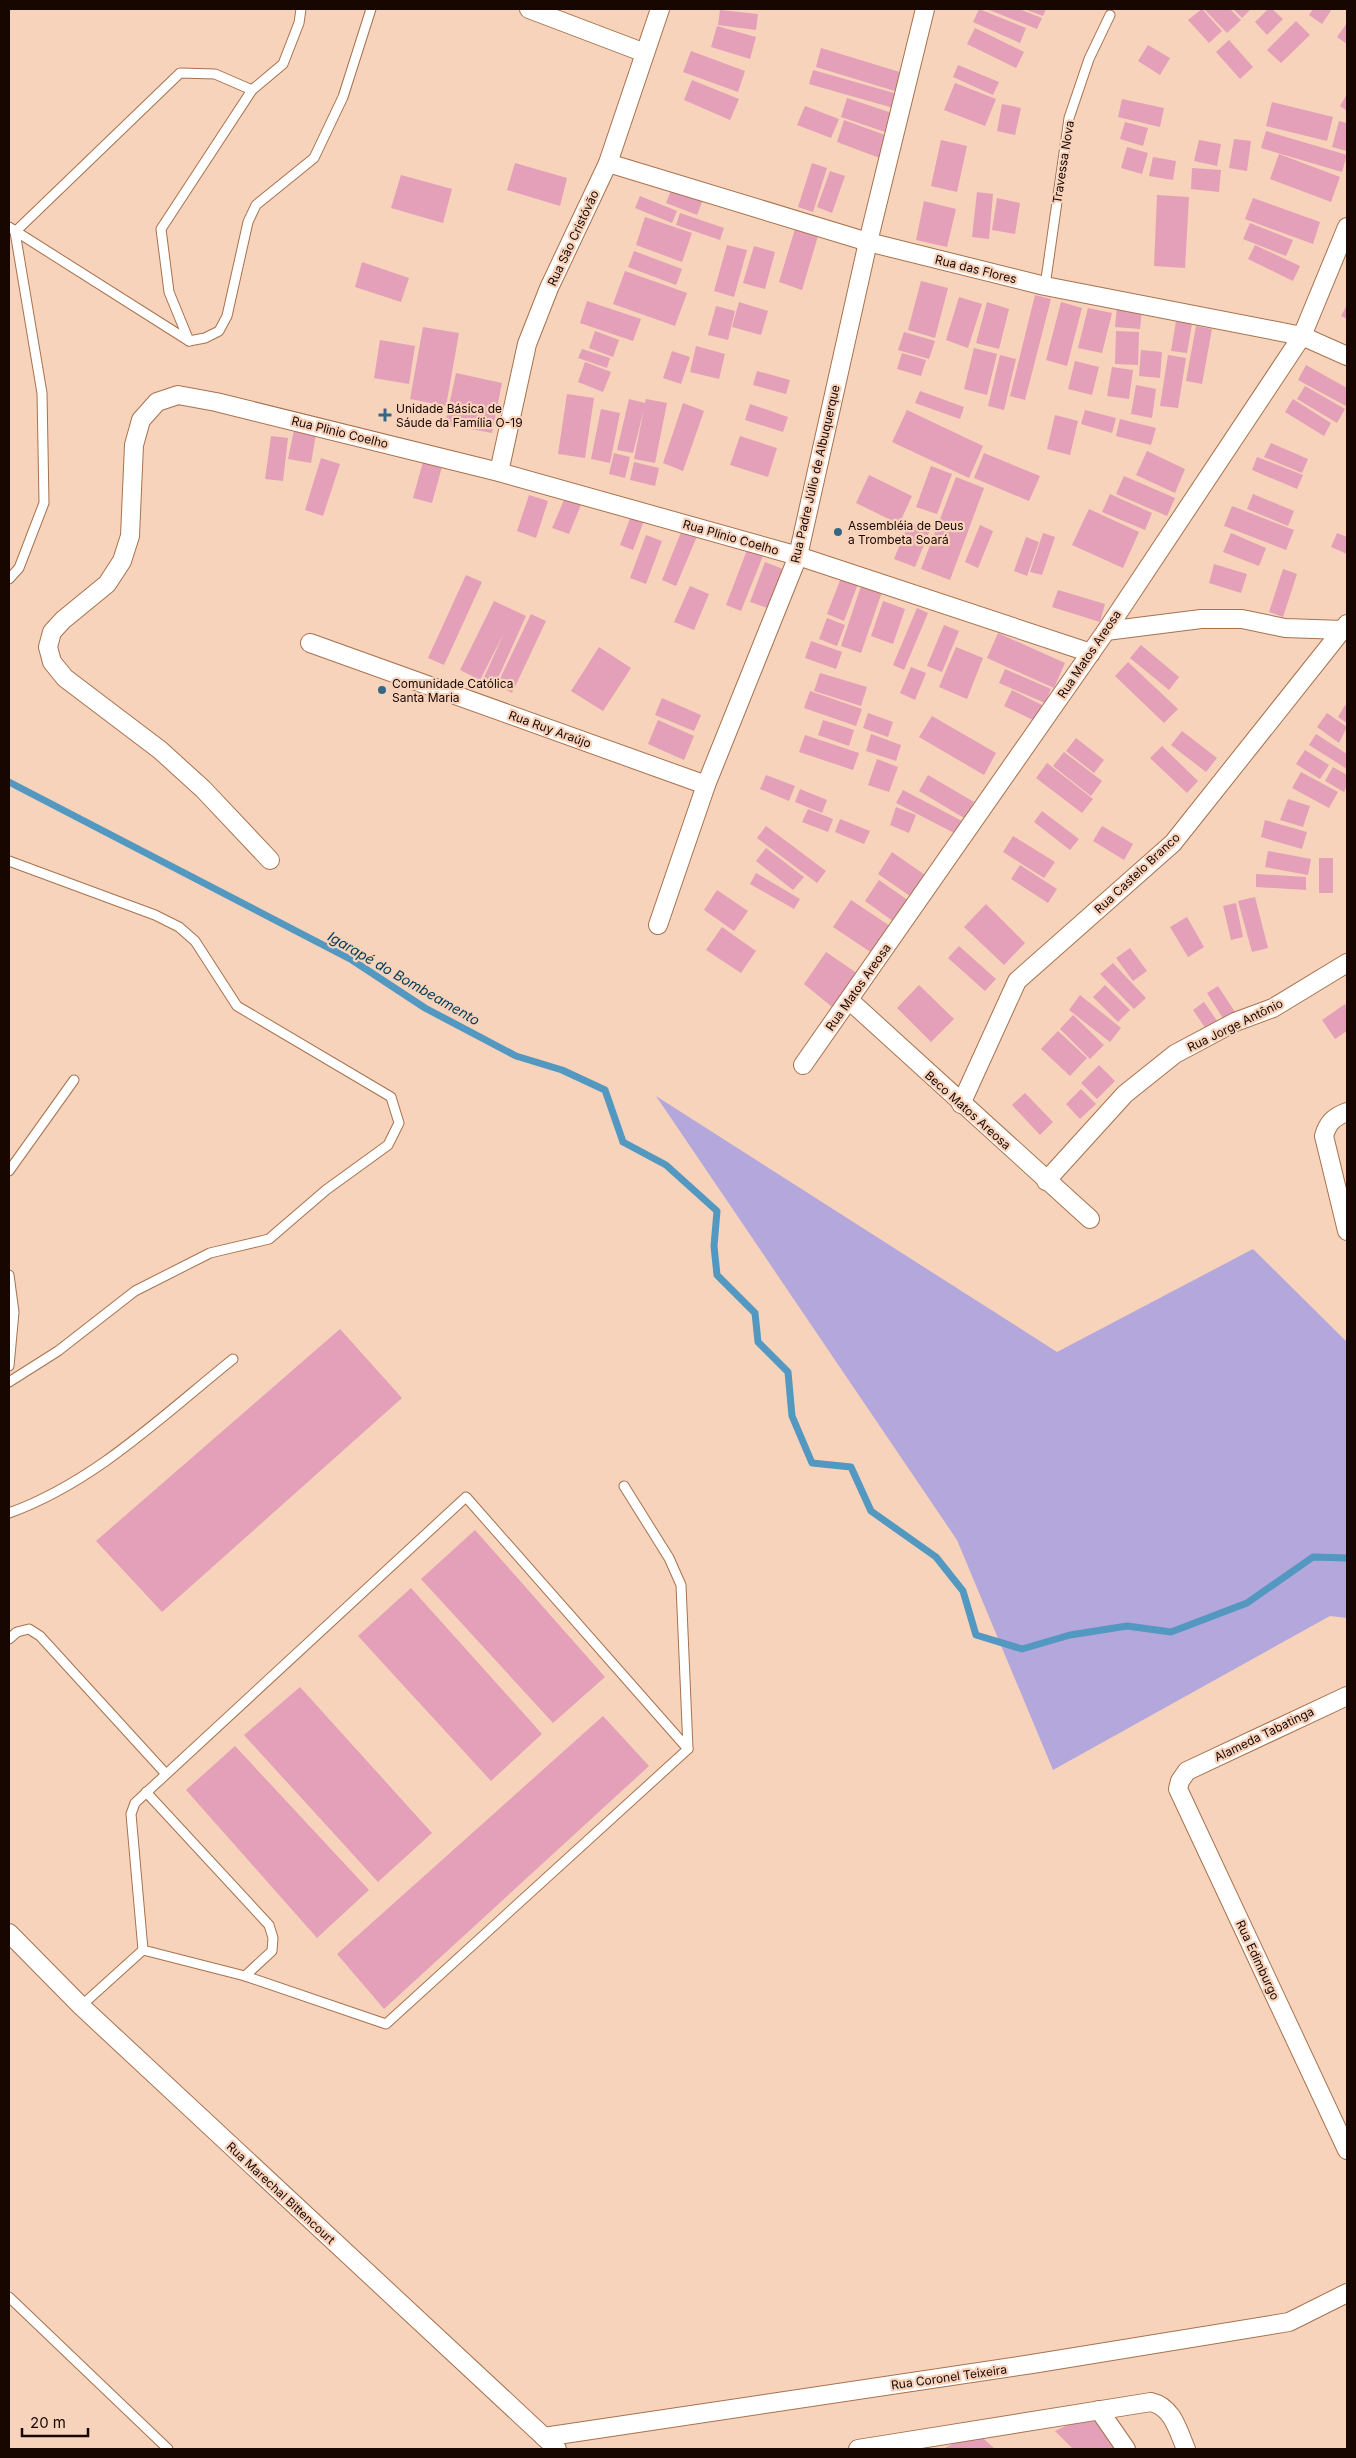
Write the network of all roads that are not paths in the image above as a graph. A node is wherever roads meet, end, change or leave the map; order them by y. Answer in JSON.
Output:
{"nodes":[{"id":1,"x":301,"y":9,"type":"edge"},
{"id":2,"x":371,"y":9,"type":"edge"},
{"id":3,"x":529,"y":9,"type":"edge"},
{"id":4,"x":660,"y":9,"type":"edge"},
{"id":5,"x":925,"y":9,"type":"edge"},
{"id":6,"x":1110,"y":15,"type":"dead end"},
{"id":7,"x":645,"y":53,"type":"junction"},
{"id":8,"x":252,"y":90,"type":"junction"},
{"id":9,"x":608,"y":163,"type":"junction"},
{"id":10,"x":1347,"y":227,"type":"edge"},
{"id":11,"x":12,"y":229,"type":"edge"},
{"id":12,"x":868,"y":242,"type":"junction"},
{"id":13,"x":1045,"y":286,"type":"junction"},
{"id":14,"x":1302,"y":336,"type":"junction"},
{"id":15,"x":189,"y":341,"type":"junction"},
{"id":16,"x":1347,"y":356,"type":"edge"},
{"id":17,"x":499,"y":472,"type":"junction"},
{"id":18,"x":798,"y":556,"type":"junction"},
{"id":19,"x":9,"y":579,"type":"edge"},
{"id":20,"x":1345,"y":627,"type":"edge"},
{"id":21,"x":1106,"y":631,"type":"junction"},
{"id":22,"x":310,"y":643,"type":"dead end"},
{"id":23,"x":1091,"y":653,"type":"junction"},
{"id":24,"x":706,"y":785,"type":"junction"},
{"id":25,"x":270,"y":860,"type":"dead end"},
{"id":26,"x":9,"y":861,"type":"edge"},
{"id":27,"x":658,"y":925,"type":"dead end"},
{"id":28,"x":1347,"y":963,"type":"edge"},
{"id":29,"x":849,"y":1000,"type":"junction"},
{"id":30,"x":803,"y":1065,"type":"dead end"},
{"id":31,"x":74,"y":1080,"type":"dead end"},
{"id":32,"x":961,"y":1104,"type":"junction"},
{"id":33,"x":1347,"y":1112,"type":"edge"},
{"id":34,"x":9,"y":1171,"type":"edge"},
{"id":35,"x":1046,"y":1181,"type":"junction"},
{"id":36,"x":1090,"y":1219,"type":"dead end"},
{"id":37,"x":1347,"y":1231,"type":"edge"},
{"id":38,"x":9,"y":1275,"type":"edge"},
{"id":39,"x":233,"y":1359,"type":"dead end"},
{"id":40,"x":9,"y":1366,"type":"edge"},
{"id":41,"x":9,"y":1382,"type":"edge"},
{"id":42,"x":624,"y":1486,"type":"dead end"},
{"id":43,"x":9,"y":1513,"type":"edge"},
{"id":44,"x":9,"y":1639,"type":"edge"},
{"id":45,"x":1344,"y":1696,"type":"edge"},
{"id":46,"x":688,"y":1749,"type":"junction"},
{"id":47,"x":1187,"y":1771,"type":"joint"},
{"id":48,"x":166,"y":1774,"type":"junction"},
{"id":49,"x":146,"y":1792,"type":"junction"},
{"id":50,"x":9,"y":1933,"type":"edge"},
{"id":51,"x":143,"y":1950,"type":"junction"},
{"id":52,"x":245,"y":1976,"type":"junction"},
{"id":53,"x":81,"y":2006,"type":"junction"},
{"id":54,"x":1347,"y":2150,"type":"edge"},
{"id":55,"x":1347,"y":2293,"type":"edge"},
{"id":56,"x":9,"y":2297,"type":"edge"},
{"id":57,"x":1099,"y":2410,"type":"junction"},
{"id":58,"x":544,"y":2437,"type":"junction"},
{"id":59,"x":168,"y":2449,"type":"edge"},
{"id":60,"x":557,"y":2449,"type":"edge"},
{"id":61,"x":858,"y":2449,"type":"edge"},
{"id":62,"x":1126,"y":2449,"type":"edge"},
{"id":63,"x":1186,"y":2449,"type":"edge"}],
"edges":[{"from":1,"to":8,"type":"lane"},
{"from":2,"to":15,"type":"lane"},
{"from":3,"to":7,"type":"street"},
{"from":4,"to":7,"type":"street","name":"Rua São Cristóvão"},
{"from":5,"to":12,"type":"street","name":"Rua Padre Júlio de Albuquerque"},
{"from":6,"to":13,"type":"lane","name":"Travessa Nova"},
{"from":7,"to":9,"type":"street","name":"Rua São Cristóvão"},
{"from":8,"to":11,"type":"lane"},
{"from":8,"to":15,"type":"lane"},
{"from":9,"to":12,"type":"street","name":"Rua das Flores"},
{"from":9,"to":17,"type":"street","name":"Rua São Cristóvão"},
{"from":10,"to":14,"type":"street","name":"Rua Matos Areosa"},
{"from":11,"to":15,"type":"lane"},
{"from":11,"to":19,"type":"lane"},
{"from":12,"to":13,"type":"street","name":"Rua das Flores"},
{"from":12,"to":18,"type":"street","name":"Rua Padre Júlio de Albuquerque"},
{"from":13,"to":14,"type":"street","name":"Rua das Flores"},
{"from":14,"to":16,"type":"street","name":"Rua das Flores"},
{"from":14,"to":21,"type":"street","name":"Rua Matos Areosa"},
{"from":17,"to":18,"type":"street","name":"Rua Plinio Coelho"},
{"from":17,"to":25,"type":"street","name":"Rua Plinio Coelho"},
{"from":18,"to":23,"type":"street","name":"Rua Plinio Coelho"},
{"from":18,"to":24,"type":"street","name":"Rua Padre Júlio de Albuquerque"},
{"from":20,"to":21,"type":"street"},
{"from":20,"to":32,"type":"street","name":"Rua Castelo Branco"},
{"from":21,"to":23,"type":"street","name":"Rua Matos Areosa"},
{"from":22,"to":24,"type":"street","name":"Rua Ruy Araújo"},
{"from":23,"to":29,"type":"street","name":"Rua Matos Areosa"},
{"from":24,"to":27,"type":"street","name":"Rua Padre Júlio de Albuquerque"},
{"from":26,"to":41,"type":"lane"},
{"from":28,"to":35,"type":"street","name":"Rua Jorge Antônio"},
{"from":29,"to":30,"type":"street","name":"Rua Matos Areosa"},
{"from":29,"to":32,"type":"street","name":"Beco Matos Areosa"},
{"from":31,"to":34,"type":"lane"},
{"from":32,"to":35,"type":"street","name":"Beco Matos Areosa"},
{"from":33,"to":37,"type":"street"},
{"from":35,"to":36,"type":"street","name":"Beco Matos Areosa"},
{"from":38,"to":40,"type":"lane"},
{"from":39,"to":43,"type":"lane"},
{"from":42,"to":46,"type":"lane"},
{"from":44,"to":48,"type":"lane"},
{"from":45,"to":47,"type":"street","name":"Alameda Tabatinga"},
{"from":46,"to":48,"type":"lane"},
{"from":46,"to":52,"type":"lane"},
{"from":47,"to":54,"type":"street","name":"Rua Edimburgo"},
{"from":48,"to":49,"type":"lane"},
{"from":49,"to":51,"type":"lane"},
{"from":49,"to":52,"type":"lane"},
{"from":50,"to":53,"type":"street","name":"Rua Marechal Bittencourt"},
{"from":51,"to":52,"type":"lane"},
{"from":51,"to":53,"type":"lane"},
{"from":53,"to":58,"type":"street","name":"Rua Marechal Bittencourt"},
{"from":55,"to":58,"type":"street","name":"Rua Coronel Teixeira"},
{"from":56,"to":59,"type":"lane"},
{"from":57,"to":61,"type":"street"},
{"from":57,"to":62,"type":"street"},
{"from":57,"to":63,"type":"street"},
{"from":58,"to":60,"type":"street","name":"Rua Marechal Bittencourt"}]}
